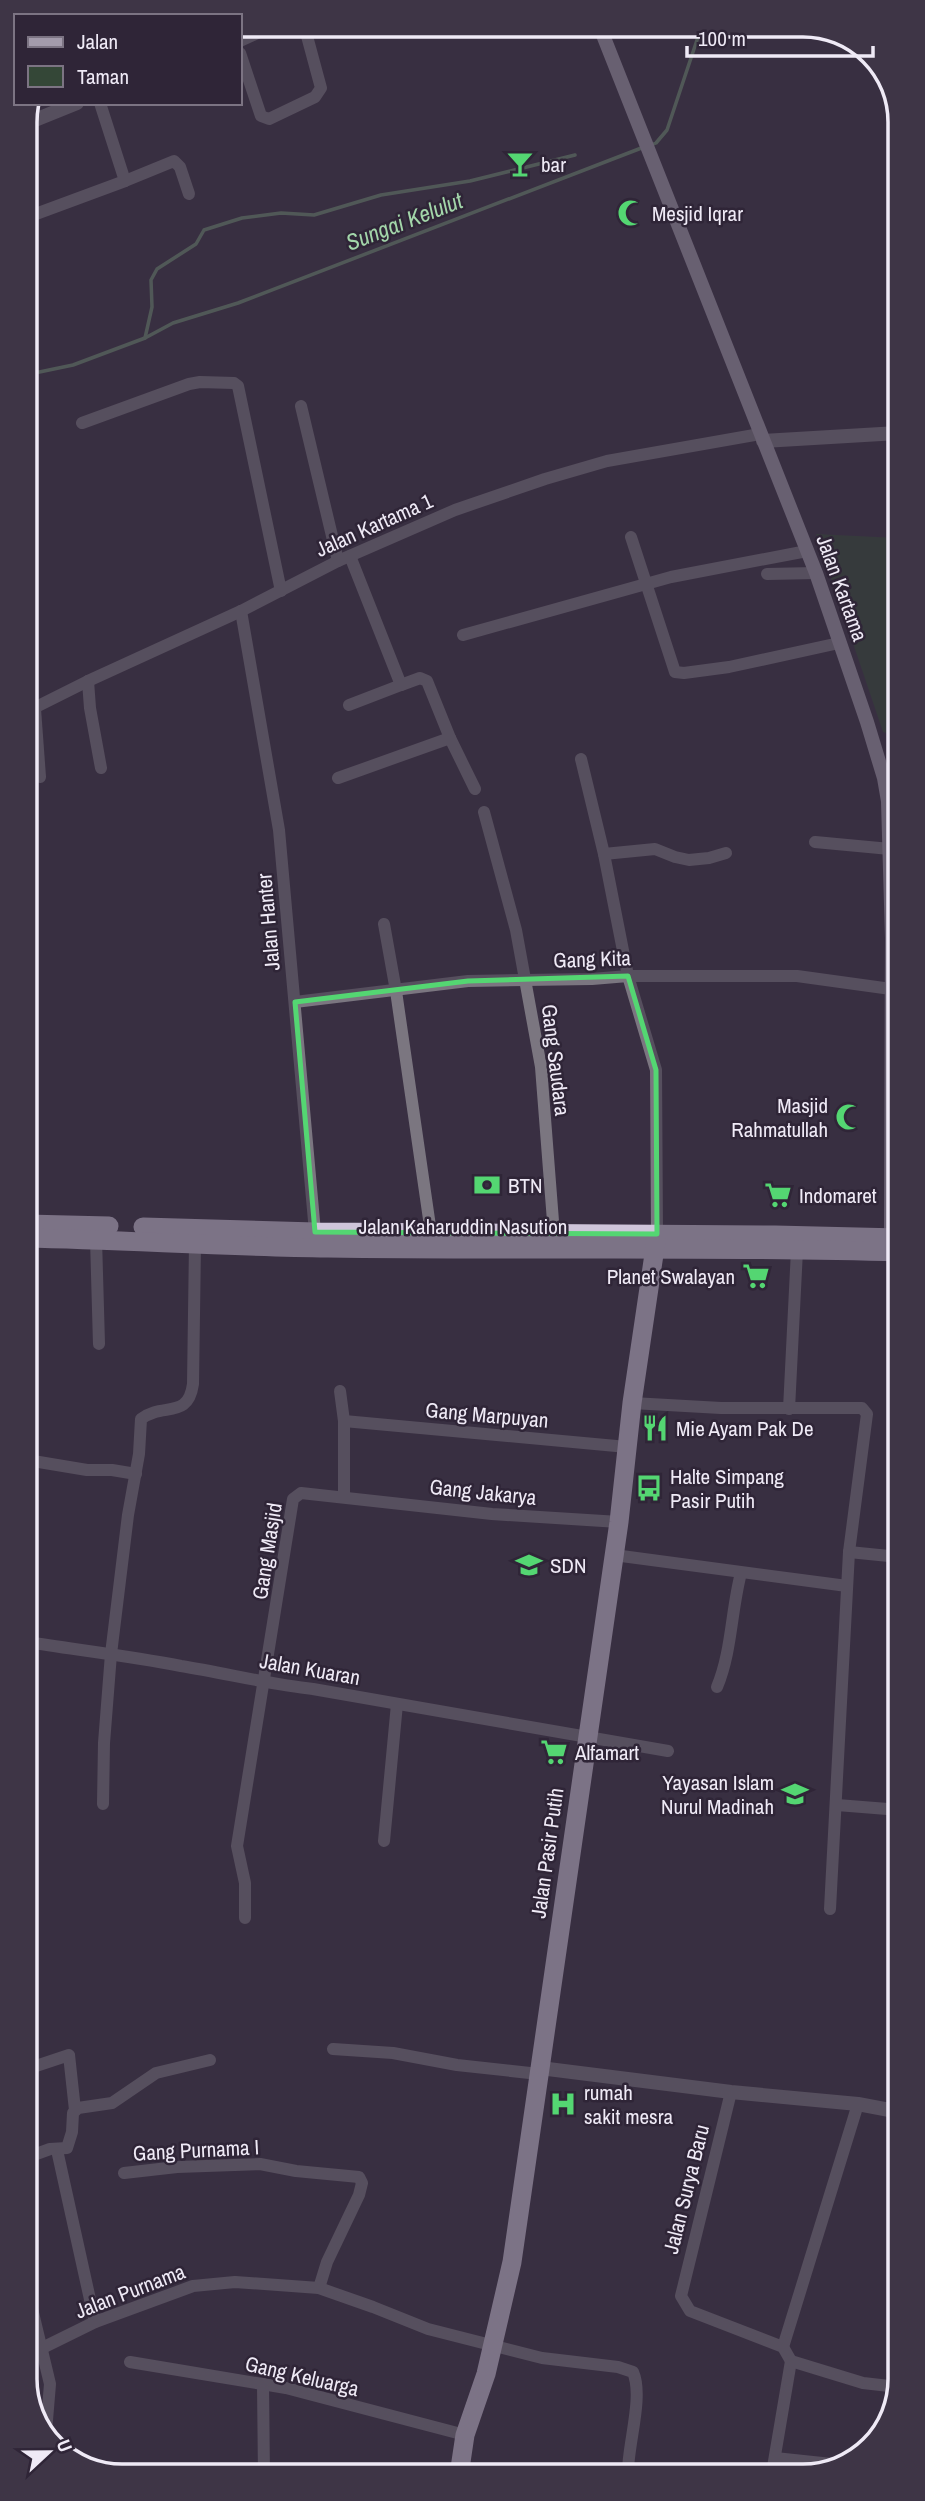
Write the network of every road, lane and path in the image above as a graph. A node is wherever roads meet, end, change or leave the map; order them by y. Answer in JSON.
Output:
{"nodes":[{"id":1,"x":307,"y":37,"type":"edge"},
{"id":2,"x":604,"y":37,"type":"edge"},
{"id":3,"x":242,"y":59,"type":"edge"},
{"id":4,"x":71,"y":105,"type":"edge"},
{"id":5,"x":101,"y":105,"type":"edge"},
{"id":6,"x":37,"y":115,"type":"edge"},
{"id":7,"x":125,"y":181,"type":"junction"},
{"id":8,"x":189,"y":194,"type":"dead end"},
{"id":9,"x":37,"y":214,"type":"edge"},
{"id":10,"x":301,"y":406,"type":"dead end"},
{"id":11,"x":82,"y":422,"type":"dead end"},
{"id":12,"x":888,"y":433,"type":"edge"},
{"id":13,"x":762,"y":438,"type":"junction"},
{"id":14,"x":631,"y":537,"type":"dead end"},
{"id":15,"x":807,"y":551,"type":"junction"},
{"id":16,"x":344,"y":559,"type":"junction"},
{"id":17,"x":816,"y":573,"type":"junction"},
{"id":18,"x":767,"y":574,"type":"dead end"},
{"id":19,"x":647,"y":583,"type":"junction"},
{"id":20,"x":281,"y":591,"type":"junction"},
{"id":21,"x":241,"y":611,"type":"junction"},
{"id":22,"x":463,"y":635,"type":"dead end"},
{"id":23,"x":839,"y":643,"type":"junction"},
{"id":24,"x":89,"y":681,"type":"junction"},
{"id":25,"x":401,"y":685,"type":"junction"},
{"id":26,"x":349,"y":705,"type":"dead end"},
{"id":27,"x":37,"y":707,"type":"edge"},
{"id":28,"x":450,"y":738,"type":"junction"},
{"id":29,"x":37,"y":757,"type":"edge"},
{"id":30,"x":581,"y":759,"type":"dead end"},
{"id":31,"x":101,"y":768,"type":"dead end"},
{"id":32,"x":40,"y":777,"type":"dead end"},
{"id":33,"x":338,"y":778,"type":"dead end"},
{"id":34,"x":884,"y":778,"type":"junction"},
{"id":35,"x":888,"y":780,"type":"edge"},
{"id":36,"x":475,"y":789,"type":"dead end"},
{"id":37,"x":888,"y":801,"type":"edge"},
{"id":38,"x":484,"y":812,"type":"dead end"},
{"id":39,"x":815,"y":842,"type":"dead end"},
{"id":40,"x":888,"y":849,"type":"edge"},
{"id":41,"x":726,"y":853,"type":"dead end"},
{"id":42,"x":604,"y":854,"type":"junction"},
{"id":43,"x":384,"y":924,"type":"dead end"},
{"id":44,"x":628,"y":976,"type":"junction"},
{"id":45,"x":526,"y":980,"type":"junction"},
{"id":46,"x":396,"y":991,"type":"junction"},
{"id":47,"x":888,"y":997,"type":"edge"},
{"id":48,"x":295,"y":1002,"type":"junction"},
{"id":49,"x":37,"y":1224,"type":"edge"},
{"id":50,"x":315,"y":1232,"type":"junction"},
{"id":51,"x":431,"y":1233,"type":"junction"},
{"id":52,"x":554,"y":1234,"type":"junction"},
{"id":53,"x":37,"y":1238,"type":"edge"},
{"id":54,"x":96,"y":1239,"type":"junction"},
{"id":55,"x":656,"y":1242,"type":"junction"},
{"id":56,"x":888,"y":1243,"type":"edge"},
{"id":57,"x":195,"y":1244,"type":"junction"},
{"id":58,"x":888,"y":1244,"type":"edge"},
{"id":59,"x":797,"y":1250,"type":"junction"},
{"id":60,"x":99,"y":1344,"type":"dead end"},
{"id":61,"x":340,"y":1391,"type":"dead end"},
{"id":62,"x":632,"y":1403,"type":"junction"},
{"id":63,"x":789,"y":1409,"type":"junction"},
{"id":64,"x":344,"y":1421,"type":"junction"},
{"id":65,"x":627,"y":1447,"type":"junction"},
{"id":66,"x":37,"y":1462,"type":"edge"},
{"id":67,"x":136,"y":1474,"type":"junction"},
{"id":68,"x":344,"y":1496,"type":"junction"},
{"id":69,"x":619,"y":1522,"type":"junction"},
{"id":70,"x":849,"y":1552,"type":"junction"},
{"id":71,"x":614,"y":1555,"type":"junction"},
{"id":72,"x":888,"y":1556,"type":"edge"},
{"id":73,"x":741,"y":1573,"type":"junction"},
{"id":74,"x":847,"y":1586,"type":"junction"},
{"id":75,"x":37,"y":1644,"type":"edge"},
{"id":76,"x":111,"y":1654,"type":"junction"},
{"id":77,"x":264,"y":1683,"type":"junction"},
{"id":78,"x":717,"y":1687,"type":"dead end"},
{"id":79,"x":397,"y":1704,"type":"junction"},
{"id":80,"x":587,"y":1738,"type":"junction"},
{"id":81,"x":668,"y":1751,"type":"dead end"},
{"id":82,"x":103,"y":1804,"type":"dead end"},
{"id":83,"x":837,"y":1805,"type":"junction"},
{"id":84,"x":888,"y":1809,"type":"edge"},
{"id":85,"x":384,"y":1841,"type":"dead end"},
{"id":86,"x":830,"y":1909,"type":"dead end"},
{"id":87,"x":245,"y":1918,"type":"dead end"},
{"id":88,"x":333,"y":2049,"type":"dead end"},
{"id":89,"x":210,"y":2060,"type":"dead end"},
{"id":90,"x":37,"y":2066,"type":"edge"},
{"id":91,"x":540,"y":2071,"type":"junction"},
{"id":92,"x":731,"y":2092,"type":"junction"},
{"id":93,"x":858,"y":2104,"type":"junction"},
{"id":94,"x":75,"y":2110,"type":"junction"},
{"id":95,"x":888,"y":2110,"type":"edge"},
{"id":96,"x":57,"y":2150,"type":"junction"},
{"id":97,"x":37,"y":2154,"type":"edge"},
{"id":98,"x":124,"y":2173,"type":"dead end"},
{"id":99,"x":319,"y":2288,"type":"junction"},
{"id":100,"x":94,"y":2322,"type":"junction"},
{"id":101,"x":37,"y":2326,"type":"edge"},
{"id":102,"x":492,"y":2346,"type":"junction"},
{"id":103,"x":783,"y":2347,"type":"junction"},
{"id":104,"x":43,"y":2348,"type":"junction"},
{"id":105,"x":37,"y":2351,"type":"edge"},
{"id":106,"x":791,"y":2361,"type":"junction"},
{"id":107,"x":130,"y":2362,"type":"dead end"},
{"id":108,"x":262,"y":2384,"type":"junction"},
{"id":109,"x":888,"y":2386,"type":"edge"},
{"id":110,"x":47,"y":2417,"type":"edge"},
{"id":111,"x":465,"y":2435,"type":"junction"},
{"id":112,"x":775,"y":2458,"type":"junction"},
{"id":113,"x":819,"y":2463,"type":"edge"},
{"id":114,"x":264,"y":2464,"type":"edge"},
{"id":115,"x":461,"y":2464,"type":"edge"},
{"id":116,"x":629,"y":2464,"type":"edge"},
{"id":117,"x":774,"y":2464,"type":"edge"}],
"edges":[{"from":1,"to":3,"type":"street"},
{"from":2,"to":13,"type":"main road","name":"Jalan Kartama"},
{"from":4,"to":6,"type":"street"},
{"from":5,"to":7,"type":"street"},
{"from":7,"to":8,"type":"street"},
{"from":7,"to":9,"type":"street"},
{"from":10,"to":16,"type":"street"},
{"from":11,"to":20,"type":"street"},
{"from":12,"to":13,"type":"street"},
{"from":13,"to":15,"type":"main road","name":"Jalan Kartama"},
{"from":13,"to":16,"type":"street","name":"Jalan Kartama 1"},
{"from":14,"to":19,"type":"street"},
{"from":15,"to":17,"type":"main road","name":"Jalan Kartama"},
{"from":15,"to":19,"type":"street"},
{"from":16,"to":20,"type":"street","name":"Jalan Kartama 1"},
{"from":16,"to":25,"type":"street"},
{"from":17,"to":18,"type":"street"},
{"from":17,"to":23,"type":"main road","name":"Jalan Kartama"},
{"from":19,"to":22,"type":"street"},
{"from":19,"to":23,"type":"street"},
{"from":20,"to":21,"type":"street","name":"Jalan Kartama 1"},
{"from":21,"to":24,"type":"street","name":"Jalan Kartama 1"},
{"from":21,"to":48,"type":"street","name":"Jalan Hanter"},
{"from":23,"to":34,"type":"main road","name":"Jalan Kartama"},
{"from":24,"to":27,"type":"street","name":"Jalan Kartama 1"},
{"from":24,"to":31,"type":"street"},
{"from":25,"to":26,"type":"street"},
{"from":25,"to":28,"type":"street"},
{"from":28,"to":33,"type":"street"},
{"from":28,"to":36,"type":"street"},
{"from":29,"to":32,"type":"street"},
{"from":30,"to":42,"type":"street"},
{"from":34,"to":35,"type":"street"},
{"from":34,"to":37,"type":"main road","name":"Jalan Kartama"},
{"from":38,"to":45,"type":"street","name":"Gang Saudara"},
{"from":39,"to":40,"type":"street"},
{"from":41,"to":42,"type":"street"},
{"from":42,"to":44,"type":"street"},
{"from":43,"to":46,"type":"street"},
{"from":44,"to":45,"type":"street","name":"Gang Kita"},
{"from":44,"to":47,"type":"street","name":"Gang Kita"},
{"from":44,"to":55,"type":"street"},
{"from":45,"to":46,"type":"street","name":"Gang Kita"},
{"from":45,"to":52,"type":"street","name":"Gang Saudara"},
{"from":46,"to":48,"type":"street","name":"Gang Kita"},
{"from":46,"to":51,"type":"street"},
{"from":48,"to":50,"type":"street","name":"Jalan Hanter"},
{"from":49,"to":50,"type":"highway","name":"Jalan Kaharuddin Nasution"},
{"from":50,"to":51,"type":"highway","name":"Jalan Kaharuddin Nasution"},
{"from":51,"to":52,"type":"highway","name":"Jalan Kaharuddin Nasution"},
{"from":52,"to":55,"type":"highway","name":"Jalan Kaharuddin Nasution"},
{"from":53,"to":54,"type":"highway","name":"Jalan Kaharuddin Nasution"},
{"from":54,"to":57,"type":"highway","name":"Jalan Kaharuddin Nasution"},
{"from":54,"to":60,"type":"street"},
{"from":55,"to":56,"type":"highway","name":"Jalan Kaharuddin Nasution"},
{"from":55,"to":57,"type":"highway","name":"Jalan Kaharuddin Nasution"},
{"from":55,"to":59,"type":"highway","name":"Jalan Kaharuddin Nasution"},
{"from":55,"to":62,"type":"highway","name":"Jalan Pasir Putih"},
{"from":57,"to":67,"type":"street"},
{"from":58,"to":59,"type":"highway","name":"Jalan Kaharuddin Nasution"},
{"from":59,"to":63,"type":"street"},
{"from":61,"to":64,"type":"street"},
{"from":62,"to":63,"type":"street"},
{"from":62,"to":65,"type":"highway","name":"Jalan Pasir Putih"},
{"from":63,"to":70,"type":"street"},
{"from":64,"to":65,"type":"street","name":"Gang Marpuyan"},
{"from":64,"to":68,"type":"street"},
{"from":65,"to":69,"type":"highway","name":"Jalan Pasir Putih"},
{"from":66,"to":67,"type":"street"},
{"from":67,"to":76,"type":"street"},
{"from":68,"to":69,"type":"street","name":"Gang Jakarya"},
{"from":68,"to":77,"type":"street","name":"Gang Masjid"},
{"from":69,"to":71,"type":"highway","name":"Jalan Pasir Putih"},
{"from":70,"to":72,"type":"street"},
{"from":70,"to":74,"type":"street"},
{"from":71,"to":73,"type":"street"},
{"from":71,"to":80,"type":"highway","name":"Jalan Pasir Putih"},
{"from":73,"to":74,"type":"street"},
{"from":73,"to":78,"type":"street"},
{"from":74,"to":83,"type":"street"},
{"from":75,"to":76,"type":"street","name":"Jalan Kuaran"},
{"from":76,"to":77,"type":"street","name":"Jalan Kuaran"},
{"from":76,"to":82,"type":"street"},
{"from":77,"to":79,"type":"street","name":"Jalan Kuaran"},
{"from":77,"to":87,"type":"street","name":"Gang Masjid"},
{"from":79,"to":80,"type":"street","name":"Jalan Kuaran"},
{"from":79,"to":85,"type":"street"},
{"from":80,"to":81,"type":"street","name":"Jalan Kuaran"},
{"from":80,"to":91,"type":"highway","name":"Jalan Pasir Putih"},
{"from":83,"to":84,"type":"street"},
{"from":83,"to":86,"type":"street"},
{"from":88,"to":91,"type":"street"},
{"from":89,"to":94,"type":"street"},
{"from":90,"to":94,"type":"street"},
{"from":91,"to":92,"type":"street"},
{"from":91,"to":102,"type":"highway","name":"Jalan Pasir Putih"},
{"from":92,"to":93,"type":"street"},
{"from":92,"to":103,"type":"street","name":"Jalan Surya Baru"},
{"from":93,"to":95,"type":"street"},
{"from":93,"to":103,"type":"street"},
{"from":94,"to":96,"type":"street"},
{"from":96,"to":97,"type":"street"},
{"from":96,"to":100,"type":"street"},
{"from":98,"to":99,"type":"street","name":"Gang Purnama I"},
{"from":99,"to":100,"type":"street","name":"Jalan Purnama"},
{"from":99,"to":102,"type":"street","name":"Jalan Purnama"},
{"from":100,"to":104,"type":"street","name":"Jalan Purnama"},
{"from":101,"to":104,"type":"street"},
{"from":102,"to":111,"type":"highway","name":"Jalan Pasir Putih"},
{"from":102,"to":116,"type":"street","name":"Jalan Purnama"},
{"from":103,"to":106,"type":"street"},
{"from":104,"to":105,"type":"street","name":"Jalan Purnama"},
{"from":104,"to":110,"type":"street"},
{"from":106,"to":109,"type":"street"},
{"from":106,"to":112,"type":"street"},
{"from":107,"to":108,"type":"street","name":"Gang Keluarga"},
{"from":108,"to":111,"type":"street","name":"Gang Keluarga"},
{"from":108,"to":114,"type":"street"},
{"from":111,"to":115,"type":"highway","name":"Jalan Pasir Putih"},
{"from":112,"to":113,"type":"street"},
{"from":112,"to":117,"type":"street"}]}
